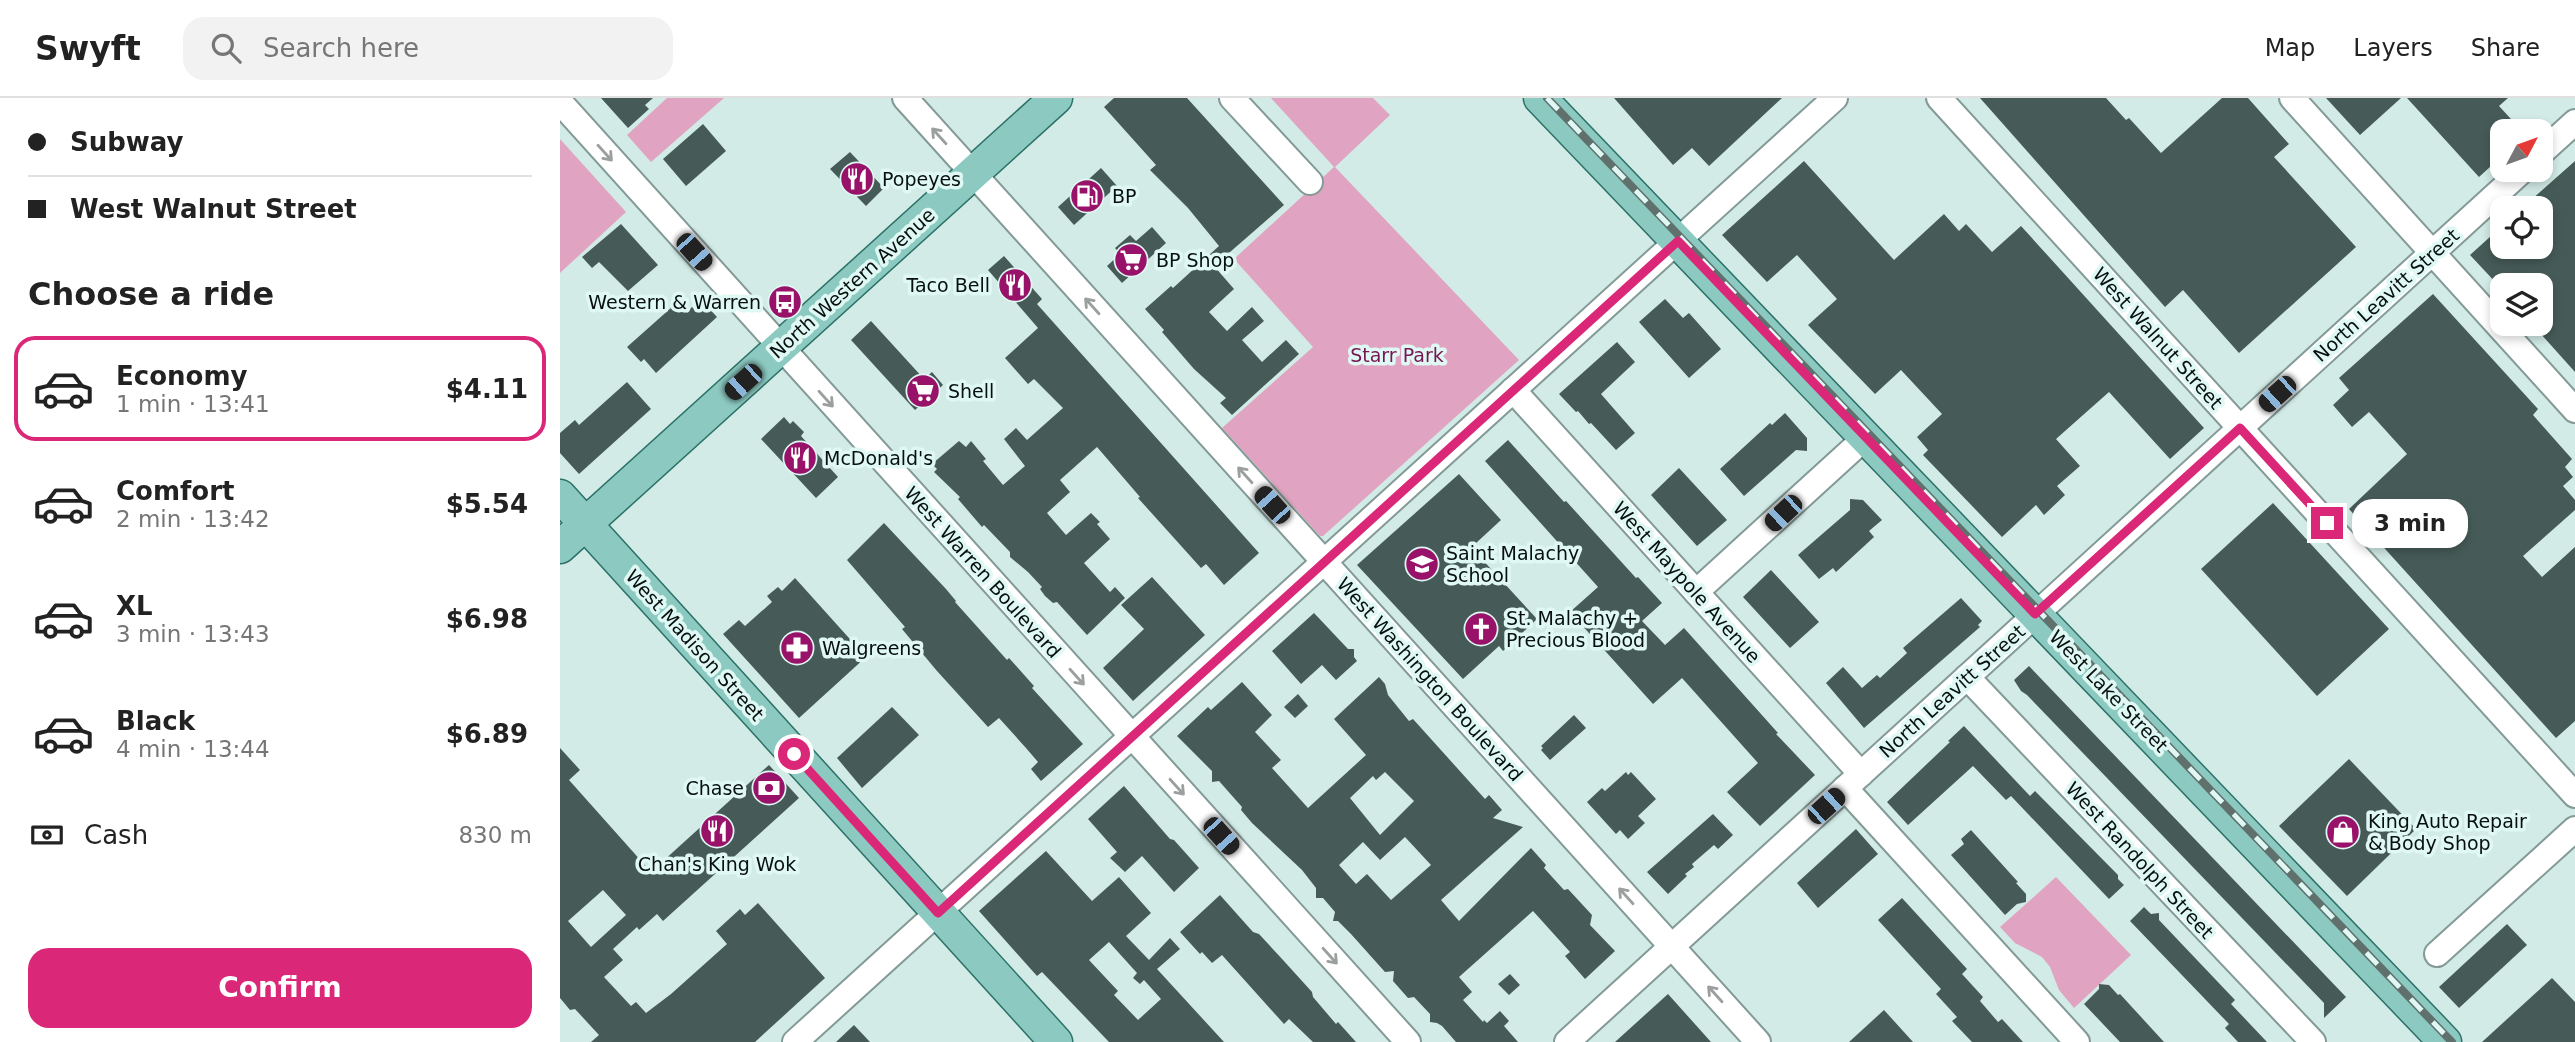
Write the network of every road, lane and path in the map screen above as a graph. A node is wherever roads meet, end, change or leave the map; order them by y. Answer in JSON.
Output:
{"nodes":[{"id":1,"x":905,"y":98,"type":"edge"},
{"id":2,"x":1056,"y":98,"type":"edge"},
{"id":3,"x":1232,"y":98,"type":"edge"},
{"id":4,"x":1540,"y":98,"type":"edge"},
{"id":5,"x":1835,"y":98,"type":"edge"},
{"id":6,"x":1939,"y":98,"type":"edge"},
{"id":7,"x":2292,"y":98,"type":"edge"},
{"id":8,"x":560,"y":102,"type":"edge"},
{"id":9,"x":2575,"y":122,"type":"edge"},
{"id":10,"x":2553,"y":142,"type":"edge"},
{"id":11,"x":973,"y":175,"type":"junction"},
{"id":12,"x":1310,"y":182,"type":"dead end"},
{"id":13,"x":2510,"y":182,"type":"edge"},
{"id":14,"x":1678,"y":241,"type":"junction"},
{"id":15,"x":2432,"y":253,"type":"junction"},
{"id":16,"x":780,"y":348,"type":"junction"},
{"id":17,"x":1513,"y":390,"type":"junction"},
{"id":18,"x":2575,"y":410,"type":"edge"},
{"id":19,"x":2240,"y":428,"type":"junction"},
{"id":20,"x":1866,"y":437,"type":"junction"},
{"id":21,"x":560,"y":496,"type":"edge"},
{"id":22,"x":585,"y":524,"type":"junction"},
{"id":23,"x":560,"y":547,"type":"edge"},
{"id":24,"x":1324,"y":562,"type":"junction"},
{"id":25,"x":1696,"y":592,"type":"junction"},
{"id":26,"x":2035,"y":614,"type":"junction"},
{"id":27,"x":1967,"y":677,"type":"junction"},
{"id":28,"x":1132,"y":737,"type":"junction"},
{"id":29,"x":1853,"y":781,"type":"junction"},
{"id":30,"x":2575,"y":795,"type":"edge"},
{"id":31,"x":2575,"y":829,"type":"edge"},
{"id":32,"x":938,"y":913,"type":"junction"},
{"id":33,"x":1671,"y":946,"type":"junction"},
{"id":34,"x":2437,"y":954,"type":"dead end"},
{"id":35,"x":795,"y":1042,"type":"edge"},
{"id":36,"x":1056,"y":1042,"type":"edge"},
{"id":37,"x":1408,"y":1042,"type":"edge"},
{"id":38,"x":1567,"y":1042,"type":"edge"},
{"id":39,"x":1758,"y":1042,"type":"edge"},
{"id":40,"x":2077,"y":1042,"type":"edge"},
{"id":41,"x":2313,"y":1042,"type":"edge"},
{"id":42,"x":2445,"y":1042,"type":"edge"}],
"edges":[{"from":11,"to":1,"type":"street","name":"West Washington Boulevard","one_way":true},
{"from":2,"to":11,"type":"main road","name":"North Western Avenue"},
{"from":3,"to":12,"type":"street"},
{"from":4,"to":14,"type":"main road","name":"West Lake Street"},
{"from":5,"to":14,"type":"street"},
{"from":6,"to":19,"type":"street","name":"West Walnut Street"},
{"from":7,"to":15,"type":"street"},
{"from":8,"to":16,"type":"street","name":"West Warren Boulevard","one_way":true},
{"from":9,"to":10,"type":"street"},
{"from":11,"to":16,"type":"main road","name":"North Western Avenue"},
{"from":24,"to":11,"type":"street","name":"West Washington Boulevard","one_way":true},
{"from":13,"to":15,"type":"street","name":"North Leavitt Street"},
{"from":14,"to":17,"type":"street"},
{"from":14,"to":20,"type":"main road","name":"West Lake Street"},
{"from":15,"to":18,"type":"street"},
{"from":15,"to":19,"type":"street","name":"North Leavitt Street"},
{"from":16,"to":22,"type":"main road","name":"North Western Avenue"},
{"from":16,"to":28,"type":"street","name":"West Warren Boulevard","one_way":true},
{"from":17,"to":24,"type":"street"},
{"from":17,"to":25,"type":"street","name":"West Maypole Avenue"},
{"from":19,"to":26,"type":"street","name":"North Leavitt Street"},
{"from":19,"to":30,"type":"street","name":"West Walnut Street"},
{"from":20,"to":25,"type":"street"},
{"from":20,"to":26,"type":"main road","name":"West Lake Street"},
{"from":21,"to":22,"type":"main road","name":"West Madison Street"},
{"from":22,"to":23,"type":"main road","name":"North Western Avenue"},
{"from":22,"to":32,"type":"main road","name":"West Madison Street"},
{"from":24,"to":28,"type":"street"},
{"from":33,"to":24,"type":"street","name":"West Washington Boulevard","one_way":true},
{"from":25,"to":29,"type":"street","name":"West Maypole Avenue"},
{"from":26,"to":27,"type":"street","name":"North Leavitt Street"},
{"from":26,"to":42,"type":"main road","name":"West Lake Street"},
{"from":27,"to":29,"type":"street","name":"North Leavitt Street"},
{"from":27,"to":41,"type":"street","name":"West Randolph Street"},
{"from":28,"to":32,"type":"street"},
{"from":28,"to":37,"type":"street","name":"West Warren Boulevard","one_way":true},
{"from":29,"to":33,"type":"street","name":"North Leavitt Street"},
{"from":29,"to":40,"type":"street","name":"West Maypole Avenue"},
{"from":31,"to":34,"type":"street"},
{"from":32,"to":35,"type":"street"},
{"from":32,"to":36,"type":"main road","name":"West Madison Street"},
{"from":33,"to":38,"type":"street","name":"North Leavitt Street"},
{"from":39,"to":33,"type":"street","name":"West Washington Boulevard","one_way":true}]}
